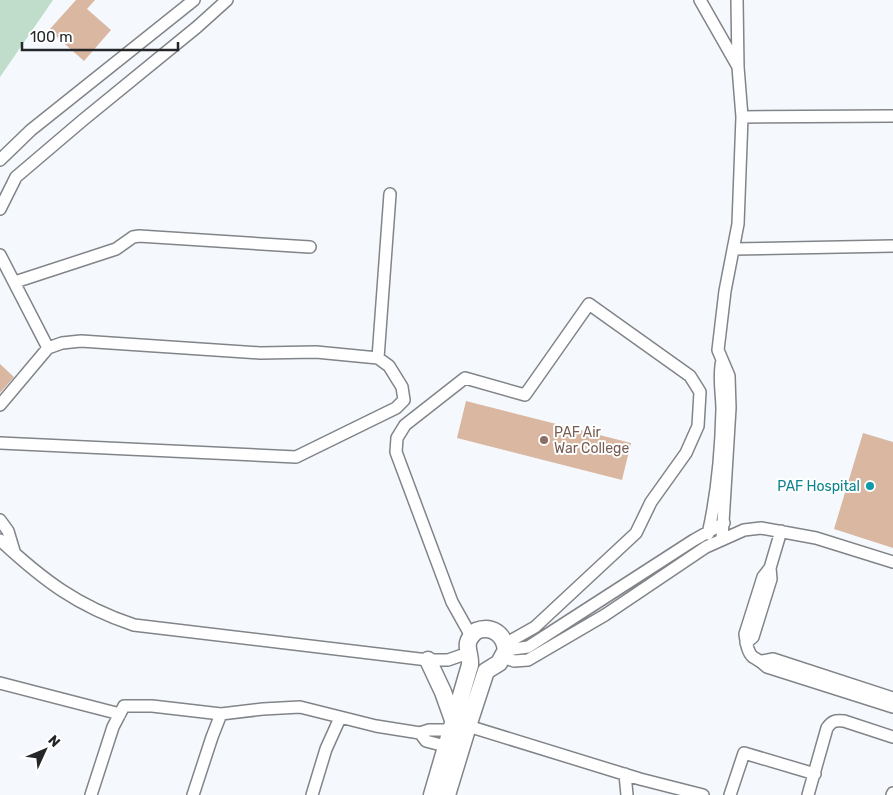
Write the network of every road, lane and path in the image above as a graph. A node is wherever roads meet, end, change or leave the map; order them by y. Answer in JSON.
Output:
{"nodes":[{"id":1,"x":194,"y":0,"type":"edge"},
{"id":2,"x":227,"y":0,"type":"edge"},
{"id":3,"x":700,"y":0,"type":"edge"},
{"id":4,"x":737,"y":0,"type":"edge"},
{"id":5,"x":738,"y":67,"type":"junction"},
{"id":6,"x":893,"y":116,"type":"edge"},
{"id":7,"x":742,"y":117,"type":"junction"},
{"id":8,"x":0,"y":160,"type":"edge"},
{"id":9,"x":390,"y":194,"type":"dead end"},
{"id":10,"x":0,"y":209,"type":"edge"},
{"id":11,"x":893,"y":246,"type":"edge"},
{"id":12,"x":310,"y":247,"type":"dead end"},
{"id":13,"x":733,"y":249,"type":"junction"},
{"id":14,"x":0,"y":255,"type":"edge"},
{"id":15,"x":15,"y":282,"type":"junction"},
{"id":16,"x":48,"y":348,"type":"junction"},
{"id":17,"x":378,"y":358,"type":"junction"},
{"id":18,"x":722,"y":360,"type":"junction"},
{"id":19,"x":0,"y":405,"type":"edge"},
{"id":20,"x":0,"y":443,"type":"edge"},
{"id":21,"x":0,"y":520,"type":"edge"},
{"id":22,"x":724,"y":523,"type":"junction"},
{"id":23,"x":709,"y":531,"type":"junction"},
{"id":24,"x":781,"y":531,"type":"junction"},
{"id":25,"x":722,"y":539,"type":"junction"},
{"id":26,"x":0,"y":540,"type":"edge"},
{"id":27,"x":706,"y":546,"type":"junction"},
{"id":28,"x":15,"y":553,"type":"junction"},
{"id":29,"x":893,"y":562,"type":"edge"},
{"id":30,"x":471,"y":636,"type":"junction"},
{"id":31,"x":505,"y":651,"type":"junction"},
{"id":32,"x":468,"y":653,"type":"junction"},
{"id":33,"x":428,"y":660,"type":"junction"},
{"id":34,"x":762,"y":661,"type":"junction"},
{"id":35,"x":0,"y":683,"type":"edge"},
{"id":36,"x":893,"y":698,"type":"edge"},
{"id":37,"x":893,"y":707,"type":"edge"},
{"id":38,"x":120,"y":714,"type":"junction"},
{"id":39,"x":221,"y":714,"type":"junction"},
{"id":40,"x":340,"y":718,"type":"junction"},
{"id":41,"x":457,"y":725,"type":"junction"},
{"id":42,"x":420,"y":733,"type":"junction"},
{"id":43,"x":893,"y":737,"type":"edge"},
{"id":44,"x":445,"y":746,"type":"junction"},
{"id":45,"x":624,"y":774,"type":"junction"},
{"id":46,"x":815,"y":774,"type":"junction"},
{"id":47,"x":440,"y":792,"type":"edge"},
{"id":48,"x":91,"y":795,"type":"edge"},
{"id":49,"x":193,"y":795,"type":"edge"},
{"id":50,"x":312,"y":795,"type":"edge"},
{"id":51,"x":627,"y":795,"type":"edge"},
{"id":52,"x":702,"y":795,"type":"edge"},
{"id":53,"x":730,"y":795,"type":"edge"},
{"id":54,"x":808,"y":795,"type":"edge"}],
"edges":[{"from":1,"to":8,"type":"street"},
{"from":2,"to":10,"type":"street"},
{"from":3,"to":5,"type":"street"},
{"from":4,"to":5,"type":"street"},
{"from":5,"to":7,"type":"street"},
{"from":6,"to":7,"type":"street"},
{"from":7,"to":13,"type":"street"},
{"from":9,"to":17,"type":"street"},
{"from":11,"to":13,"type":"street"},
{"from":12,"to":15,"type":"street"},
{"from":13,"to":18,"type":"street"},
{"from":14,"to":15,"type":"street"},
{"from":15,"to":16,"type":"street"},
{"from":16,"to":17,"type":"street"},
{"from":16,"to":19,"type":"street"},
{"from":17,"to":20,"type":"street"},
{"from":18,"to":22,"type":"street"},
{"from":18,"to":23,"type":"street"},
{"from":21,"to":28,"type":"street"},
{"from":22,"to":23,"type":"street"},
{"from":22,"to":25,"type":"street"},
{"from":23,"to":27,"type":"street"},
{"from":23,"to":31,"type":"street"},
{"from":24,"to":25,"type":"street"},
{"from":24,"to":29,"type":"street"},
{"from":24,"to":34,"type":"street"},
{"from":25,"to":27,"type":"street"},
{"from":26,"to":28,"type":"street"},
{"from":27,"to":31,"type":"street"},
{"from":28,"to":33,"type":"street"},
{"from":30,"to":31,"type":"street"},
{"from":30,"to":31,"type":"street"},
{"from":30,"to":32,"type":"street"},
{"from":31,"to":41,"type":"street"},
{"from":32,"to":33,"type":"street"},
{"from":32,"to":41,"type":"street"},
{"from":33,"to":41,"type":"street"},
{"from":34,"to":36,"type":"street"},
{"from":34,"to":37,"type":"street"},
{"from":35,"to":38,"type":"street"},
{"from":38,"to":39,"type":"street"},
{"from":38,"to":48,"type":"street"},
{"from":39,"to":40,"type":"street"},
{"from":39,"to":49,"type":"street"},
{"from":40,"to":42,"type":"street"},
{"from":40,"to":50,"type":"street"},
{"from":41,"to":42,"type":"street"},
{"from":41,"to":44,"type":"street"},
{"from":41,"to":45,"type":"street"},
{"from":41,"to":47,"type":"street"},
{"from":42,"to":44,"type":"street"},
{"from":43,"to":46,"type":"street"},
{"from":44,"to":47,"type":"street"},
{"from":45,"to":51,"type":"street"},
{"from":45,"to":52,"type":"street"},
{"from":46,"to":53,"type":"street"},
{"from":46,"to":54,"type":"street"}]}
